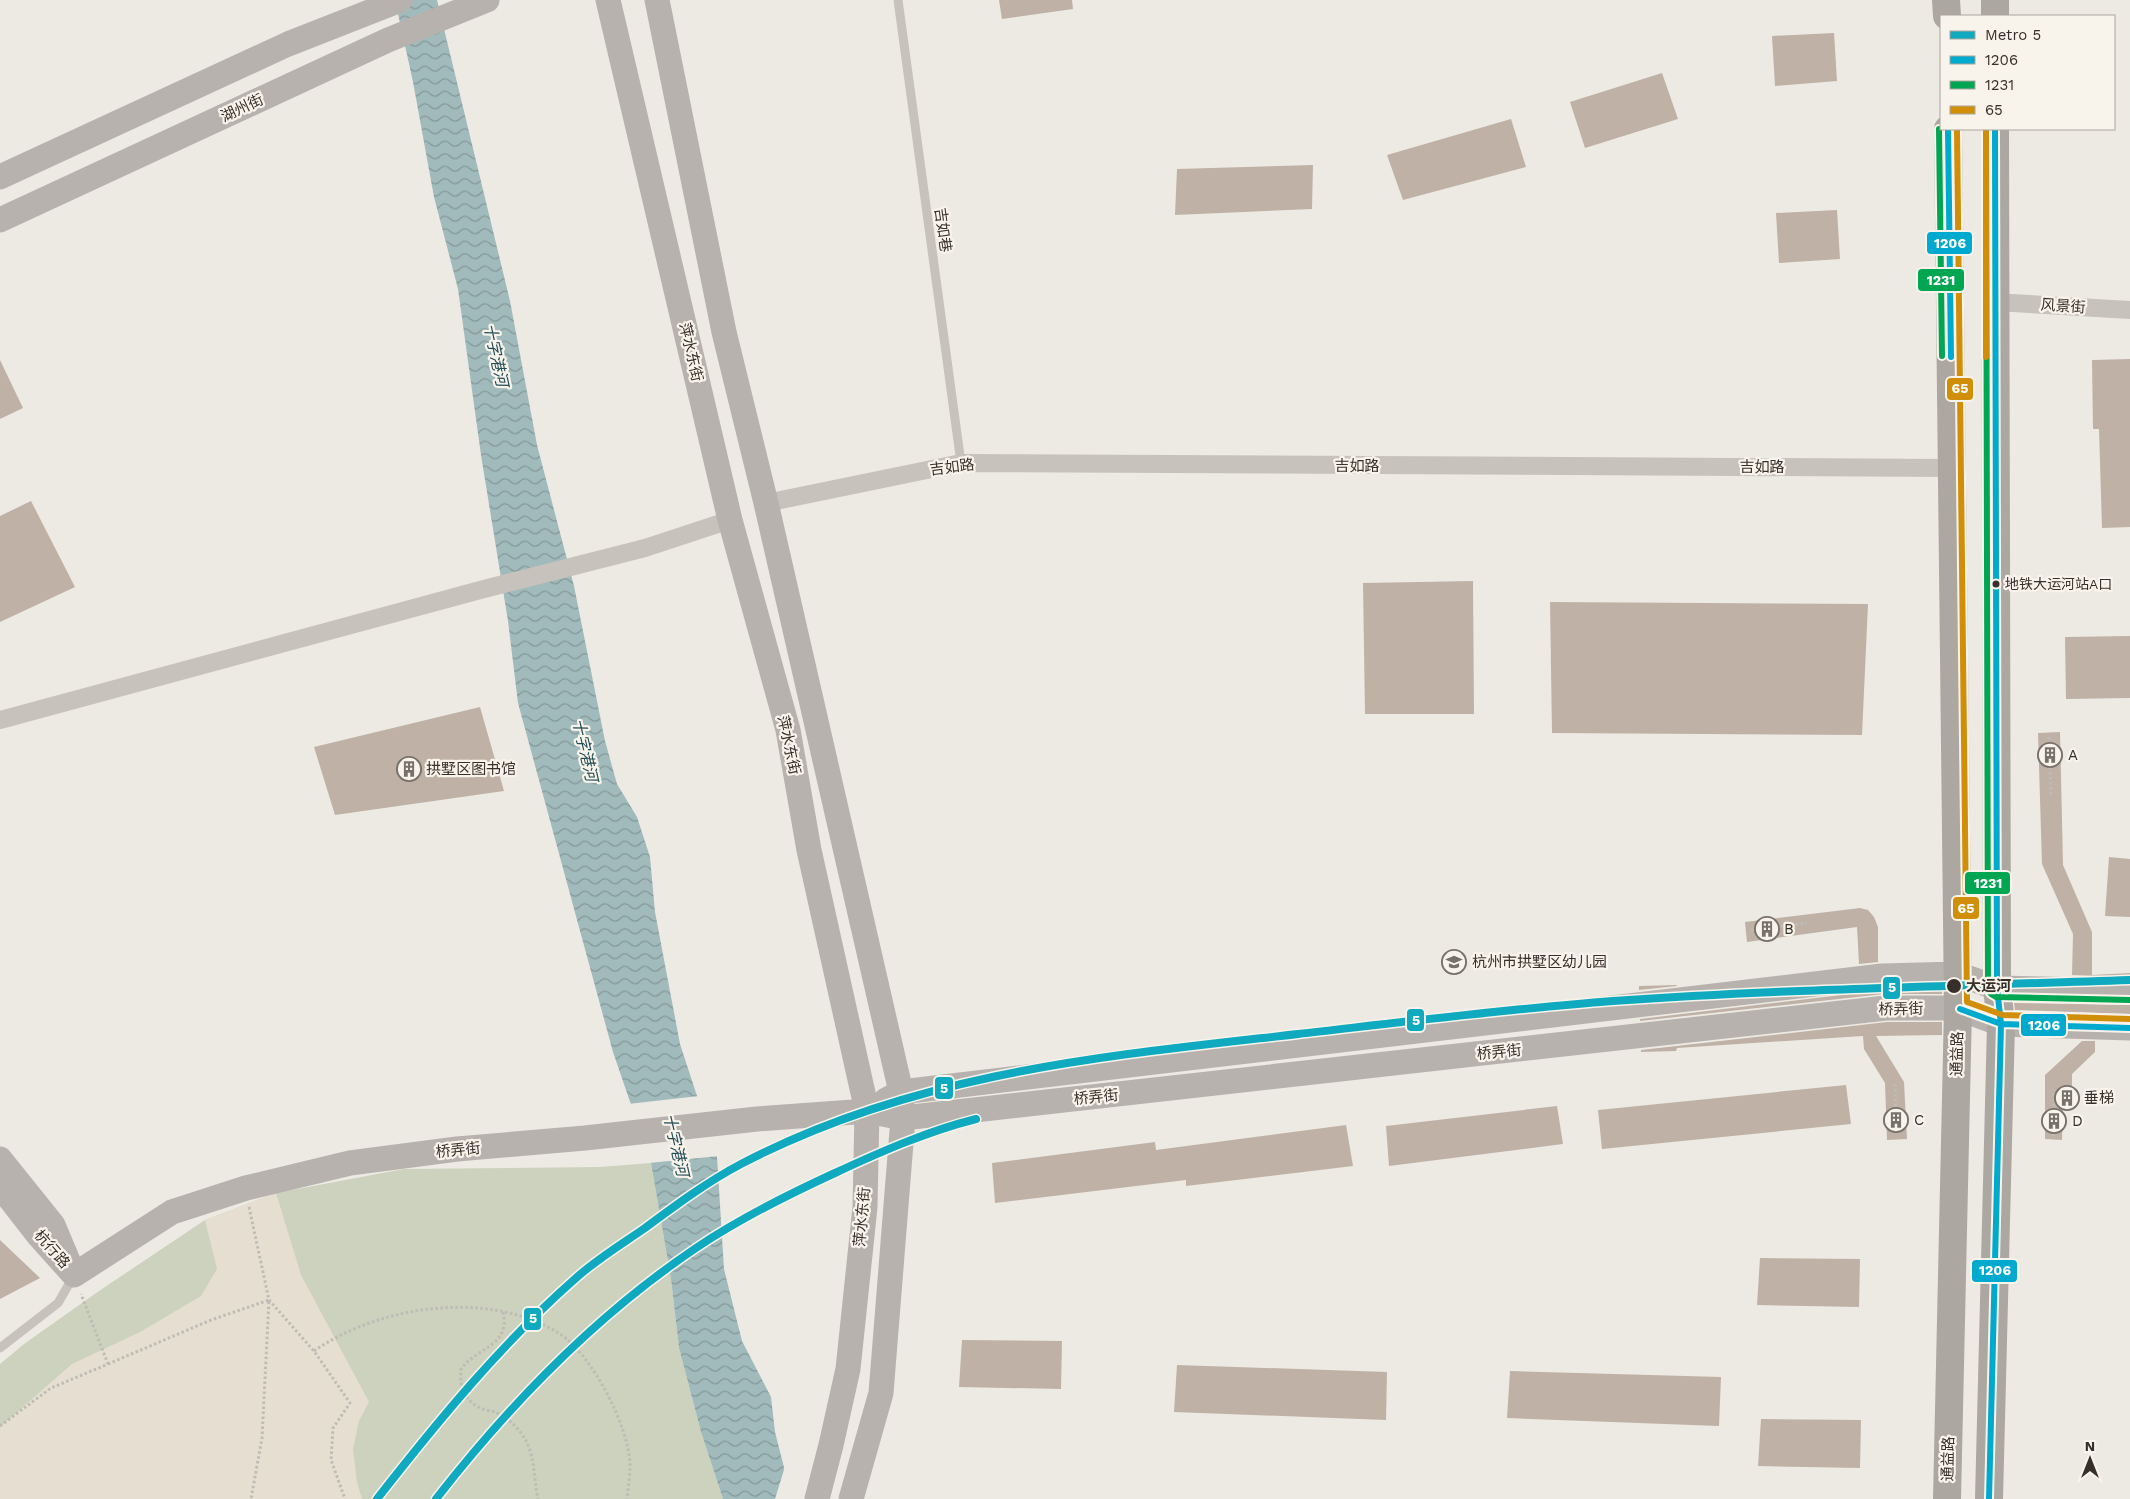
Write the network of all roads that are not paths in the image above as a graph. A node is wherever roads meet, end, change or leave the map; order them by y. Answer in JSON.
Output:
{"nodes":[{"id":1,"x":485,"y":0,"type":"edge"},
{"id":2,"x":608,"y":0,"type":"edge"},
{"id":3,"x":657,"y":0,"type":"edge"},
{"id":4,"x":898,"y":0,"type":"edge"},
{"id":5,"x":1946,"y":0,"type":"edge"},
{"id":6,"x":1995,"y":0,"type":"edge"},
{"id":7,"x":390,"y":4,"type":"edge"},
{"id":8,"x":1946,"y":15,"type":"edge"},
{"id":9,"x":1995,"y":15,"type":"edge"},
{"id":10,"x":1948,"y":130,"type":"edge"},
{"id":11,"x":1995,"y":130,"type":"edge"},
{"id":12,"x":0,"y":177,"type":"edge"},
{"id":13,"x":0,"y":220,"type":"edge"},
{"id":14,"x":1995,"y":302,"type":"junction"},
{"id":15,"x":2130,"y":310,"type":"edge"},
{"id":16,"x":961,"y":463,"type":"junction"},
{"id":17,"x":1952,"y":468,"type":"junction"},
{"id":18,"x":766,"y":503,"type":"junction"},
{"id":19,"x":730,"y":520,"type":"junction"},
{"id":20,"x":0,"y":720,"type":"edge"},
{"id":21,"x":1958,"y":974,"type":"junction"},
{"id":22,"x":1997,"y":988,"type":"junction"},
{"id":23,"x":2130,"y":991,"type":"edge"},
{"id":24,"x":1958,"y":1008,"type":"junction"},
{"id":25,"x":2001,"y":1024,"type":"junction"},
{"id":26,"x":2130,"y":1028,"type":"edge"},
{"id":27,"x":901,"y":1092,"type":"junction"},
{"id":28,"x":867,"y":1111,"type":"junction"},
{"id":29,"x":903,"y":1118,"type":"junction"},
{"id":30,"x":0,"y":1159,"type":"edge"},
{"id":31,"x":0,"y":1186,"type":"edge"},
{"id":32,"x":74,"y":1275,"type":"junction"},
{"id":33,"x":0,"y":1348,"type":"edge"},
{"id":34,"x":816,"y":1499,"type":"edge"},
{"id":35,"x":851,"y":1499,"type":"edge"},
{"id":36,"x":1947,"y":1499,"type":"edge"},
{"id":37,"x":1989,"y":1499,"type":"edge"}],
"edges":[{"from":1,"to":13,"type":"main road","name":"湖州街"},
{"from":2,"to":19,"type":"main road","name":"萍水东街"},
{"from":3,"to":18,"type":"main road","name":"萍水东街"},
{"from":4,"to":16,"type":"lane","name":"吉如巷"},
{"from":5,"to":8,"type":"main road"},
{"from":6,"to":9,"type":"main road"},
{"from":7,"to":12,"type":"main road"},
{"from":10,"to":17,"type":"main road","name":"通益路"},
{"from":11,"to":14,"type":"main road"},
{"from":14,"to":15,"type":"street","name":"风景街"},
{"from":14,"to":22,"type":"main road"},
{"from":16,"to":17,"type":"street","name":"吉如路"},
{"from":16,"to":18,"type":"street","name":"吉如路"},
{"from":17,"to":21,"type":"main road","name":"通益路"},
{"from":18,"to":27,"type":"main road","name":"萍水东街"},
{"from":19,"to":20,"type":"street"},
{"from":19,"to":28,"type":"main road","name":"萍水东街"},
{"from":21,"to":22,"type":"main road","name":"桥弄街"},
{"from":21,"to":24,"type":"main road","name":"通益路"},
{"from":21,"to":27,"type":"main road","name":"桥弄街"},
{"from":22,"to":23,"type":"main road","name":"桥弄街"},
{"from":22,"to":25,"type":"main road"},
{"from":24,"to":25,"type":"main road","name":"桥弄街"},
{"from":24,"to":29,"type":"main road","name":"桥弄街"},
{"from":24,"to":36,"type":"main road","name":"通益路"},
{"from":25,"to":26,"type":"main road","name":"桥弄街"},
{"from":25,"to":37,"type":"main road"},
{"from":27,"to":28,"type":"main road","name":"桥弄街"},
{"from":27,"to":29,"type":"main road","name":"萍水东街"},
{"from":28,"to":29,"type":"main road","name":"桥弄街"},
{"from":28,"to":32,"type":"main road","name":"桥弄街"},
{"from":28,"to":34,"type":"main road","name":"萍水东街"},
{"from":29,"to":35,"type":"main road","name":"萍水东街"},
{"from":30,"to":32,"type":"main road","name":"杭行路"},
{"from":31,"to":32,"type":"main road","name":"杭行路"},
{"from":32,"to":33,"type":"lane"}]}
